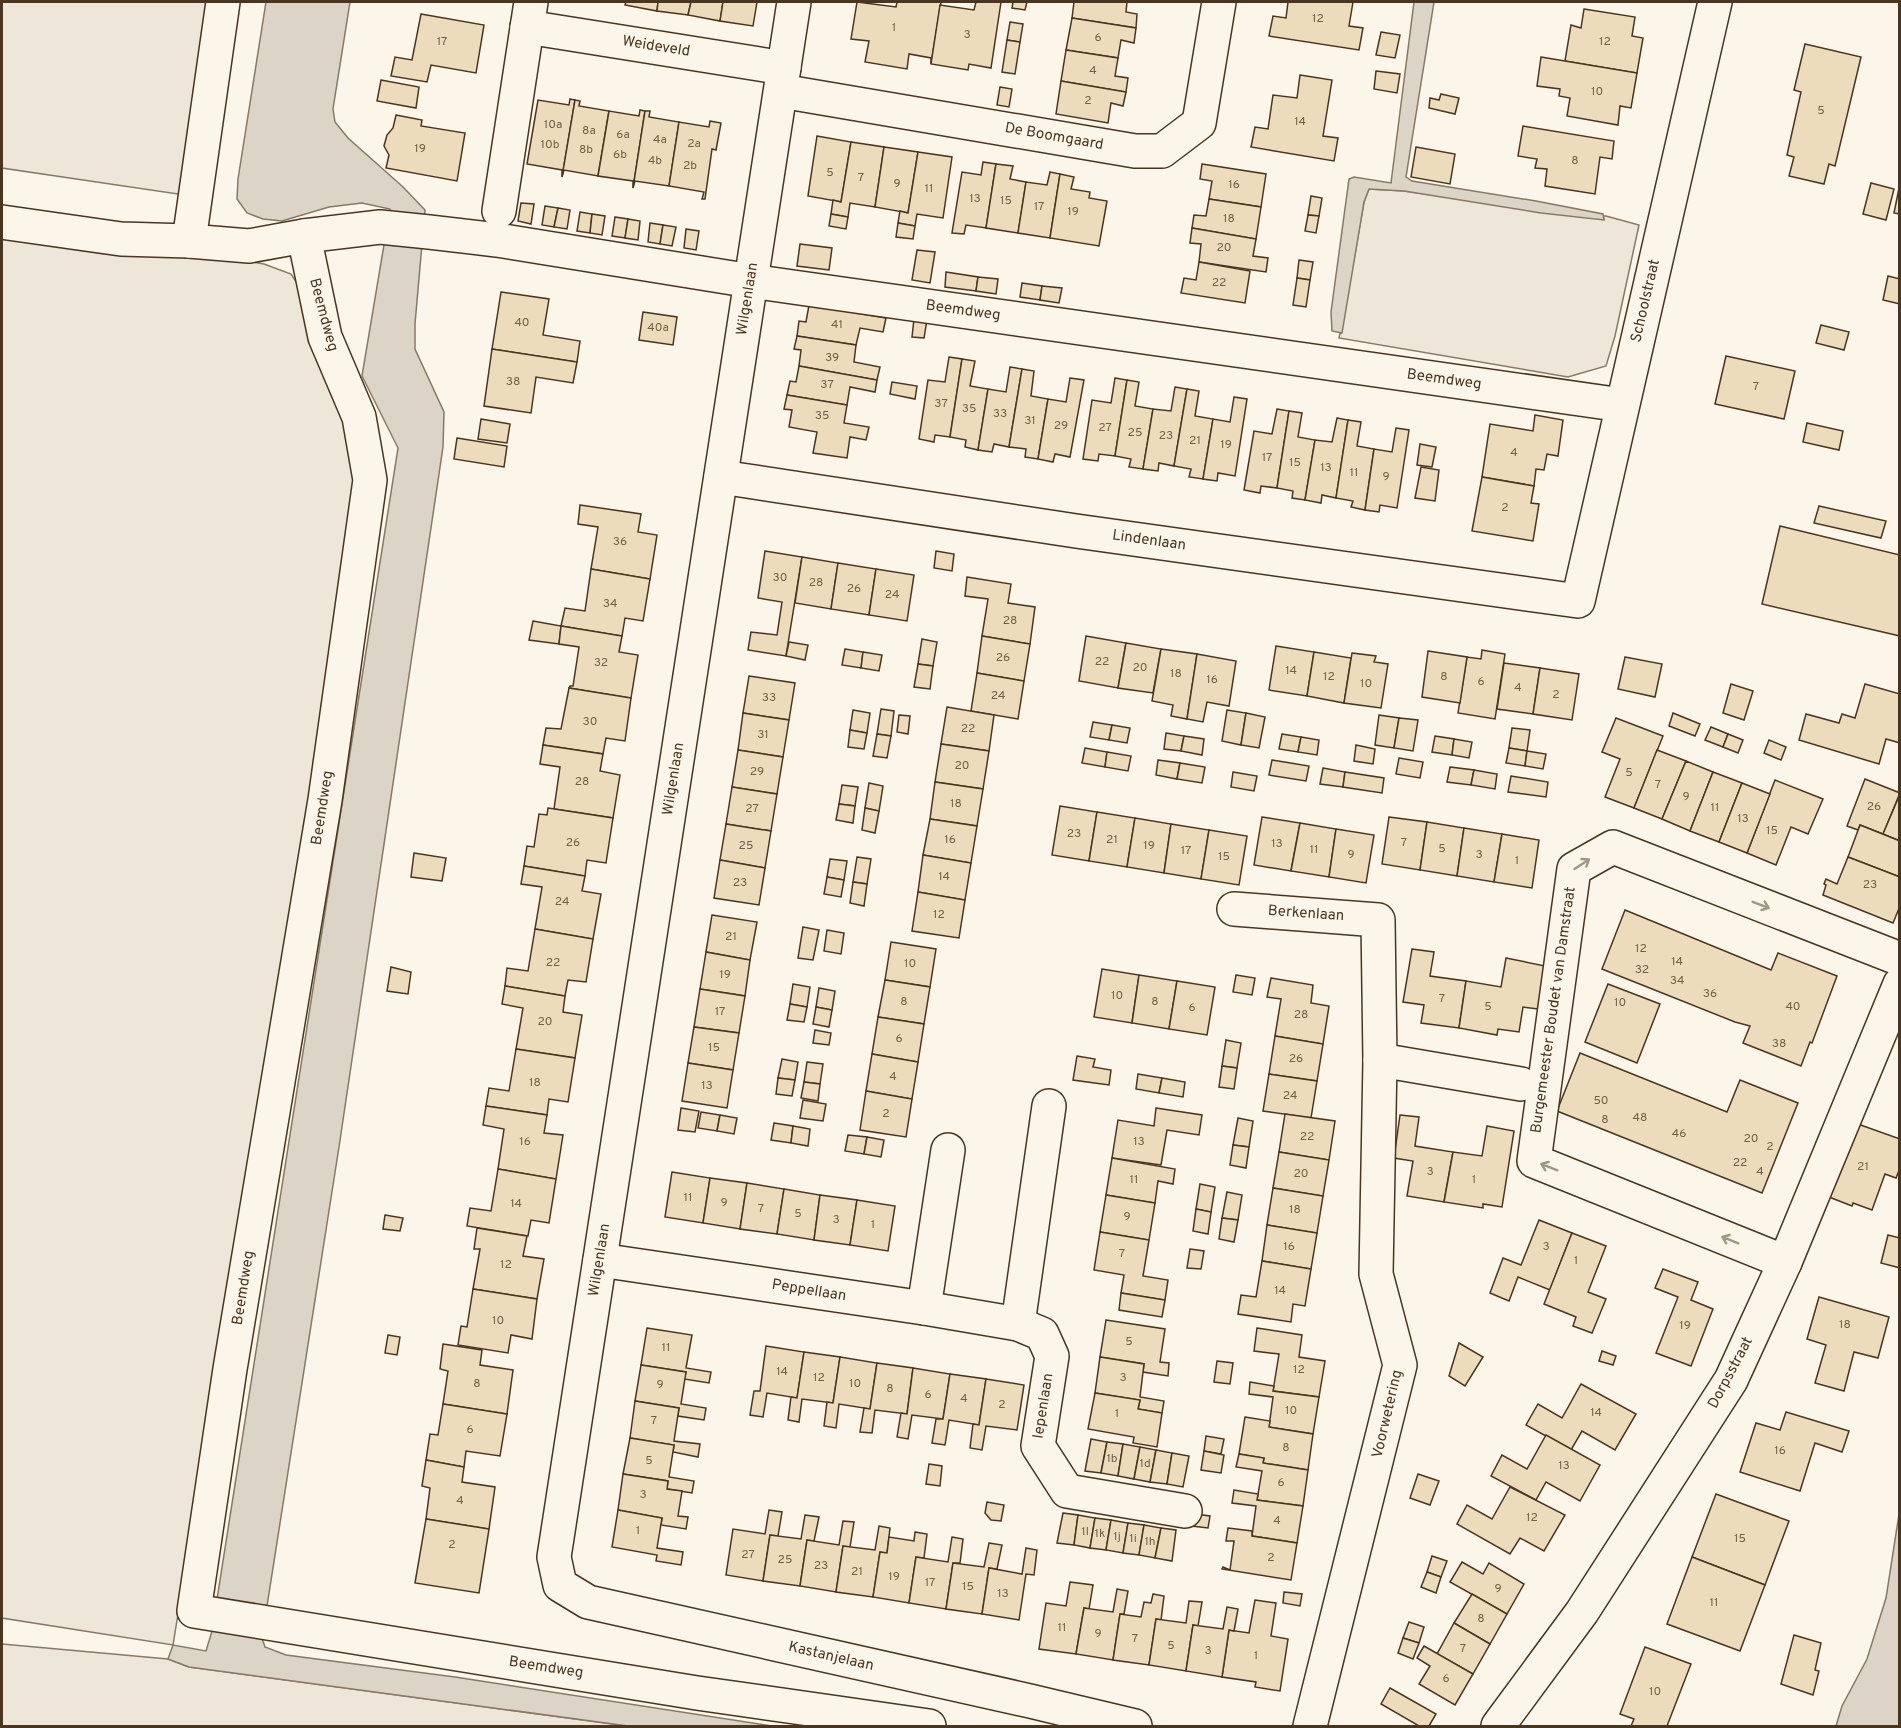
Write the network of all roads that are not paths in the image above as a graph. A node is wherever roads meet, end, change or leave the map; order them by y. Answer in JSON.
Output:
{"nodes":[{"id":1,"x":223,"y":2,"type":"edge"},
{"id":2,"x":794,"y":2,"type":"edge"},
{"id":3,"x":1219,"y":2,"type":"edge"},
{"id":4,"x":1714,"y":2,"type":"edge"},
{"id":5,"x":529,"y":14,"type":"edge"},
{"id":6,"x":782,"y":79,"type":"junction"},
{"id":7,"x":499,"y":211,"type":"dead end"},
{"id":8,"x":2,"y":222,"type":"edge"},
{"id":9,"x":303,"y":236,"type":"junction"},
{"id":10,"x":189,"y":241,"type":"junction"},
{"id":11,"x":751,"y":281,"type":"junction"},
{"id":12,"x":1622,"y":405,"type":"junction"},
{"id":13,"x":721,"y":477,"type":"junction"},
{"id":14,"x":1578,"y":601,"type":"joint"},
{"id":15,"x":1234,"y":909,"type":"dead end"},
{"id":16,"x":1378,"y":920,"type":"joint"},
{"id":17,"x":1899,"y":959,"type":"edge"},
{"id":18,"x":1899,"y":984,"type":"edge"},
{"id":19,"x":1380,"y":1060,"type":"junction"},
{"id":20,"x":1521,"y":1084,"type":"dead end"},
{"id":21,"x":1049,"y":1106,"type":"dead end"},
{"id":22,"x":948,"y":1150,"type":"dead end"},
{"id":23,"x":600,"y":1260,"type":"junction"},
{"id":24,"x":1785,"y":1262,"type":"junction"},
{"id":25,"x":924,"y":1308,"type":"junction"},
{"id":26,"x":1018,"y":1324,"type":"junction"},
{"id":27,"x":1185,"y":1511,"type":"dead end"},
{"id":28,"x":554,"y":1557,"type":"joint"},
{"id":29,"x":1027,"y":1714,"type":"edge"},
{"id":30,"x":929,"y":1726,"type":"edge"},
{"id":31,"x":1135,"y":1726,"type":"edge"},
{"id":32,"x":1310,"y":1726,"type":"edge"},
{"id":33,"x":1498,"y":1726,"type":"edge"}],
"edges":[{"from":1,"to":10,"type":"street"},
{"from":2,"to":6,"type":"street","name":"Wilgenlaan"},
{"from":3,"to":6,"type":"street","name":"De Boomgaard"},
{"from":4,"to":12,"type":"street","name":"Schoolstraat"},
{"from":5,"to":6,"type":"street","name":"Weideveld"},
{"from":5,"to":7,"type":"street","name":"Weideveld"},
{"from":6,"to":11,"type":"street","name":"Wilgenlaan"},
{"from":8,"to":10,"type":"street","name":"Beemdweg"},
{"from":9,"to":10,"type":"street","name":"Beemdweg"},
{"from":9,"to":11,"type":"street","name":"Beemdweg"},
{"from":9,"to":30,"type":"street","name":"Beemdweg"},
{"from":11,"to":12,"type":"street","name":"Beemdweg"},
{"from":11,"to":13,"type":"street","name":"Wilgenlaan"},
{"from":12,"to":14,"type":"street","name":"Schoolstraat"},
{"from":13,"to":14,"type":"street","name":"Lindenlaan"},
{"from":13,"to":23,"type":"street","name":"Wilgenlaan"},
{"from":15,"to":16,"type":"street","name":"Berkenlaan"},
{"from":16,"to":19,"type":"street","name":"Voorwetering"},
{"from":24,"to":17,"type":"street","name":"Burgemeester Boudet van Damstraat","one_way":true},
{"from":18,"to":24,"type":"street","name":"Dorpsstraat"},
{"from":19,"to":20,"type":"street"},
{"from":19,"to":32,"type":"street","name":"Voorwetering"},
{"from":21,"to":26,"type":"street"},
{"from":22,"to":25,"type":"street"},
{"from":23,"to":25,"type":"street","name":"Peppellaan"},
{"from":23,"to":28,"type":"street","name":"Wilgenlaan"},
{"from":24,"to":33,"type":"street","name":"Dorpsstraat"},
{"from":25,"to":26,"type":"street","name":"Peppellaan"},
{"from":26,"to":27,"type":"street","name":"Iepenlaan"},
{"from":28,"to":29,"type":"street","name":"Kastanjelaan"},
{"from":29,"to":31,"type":"street","name":"Kastanjelaan"}]}
